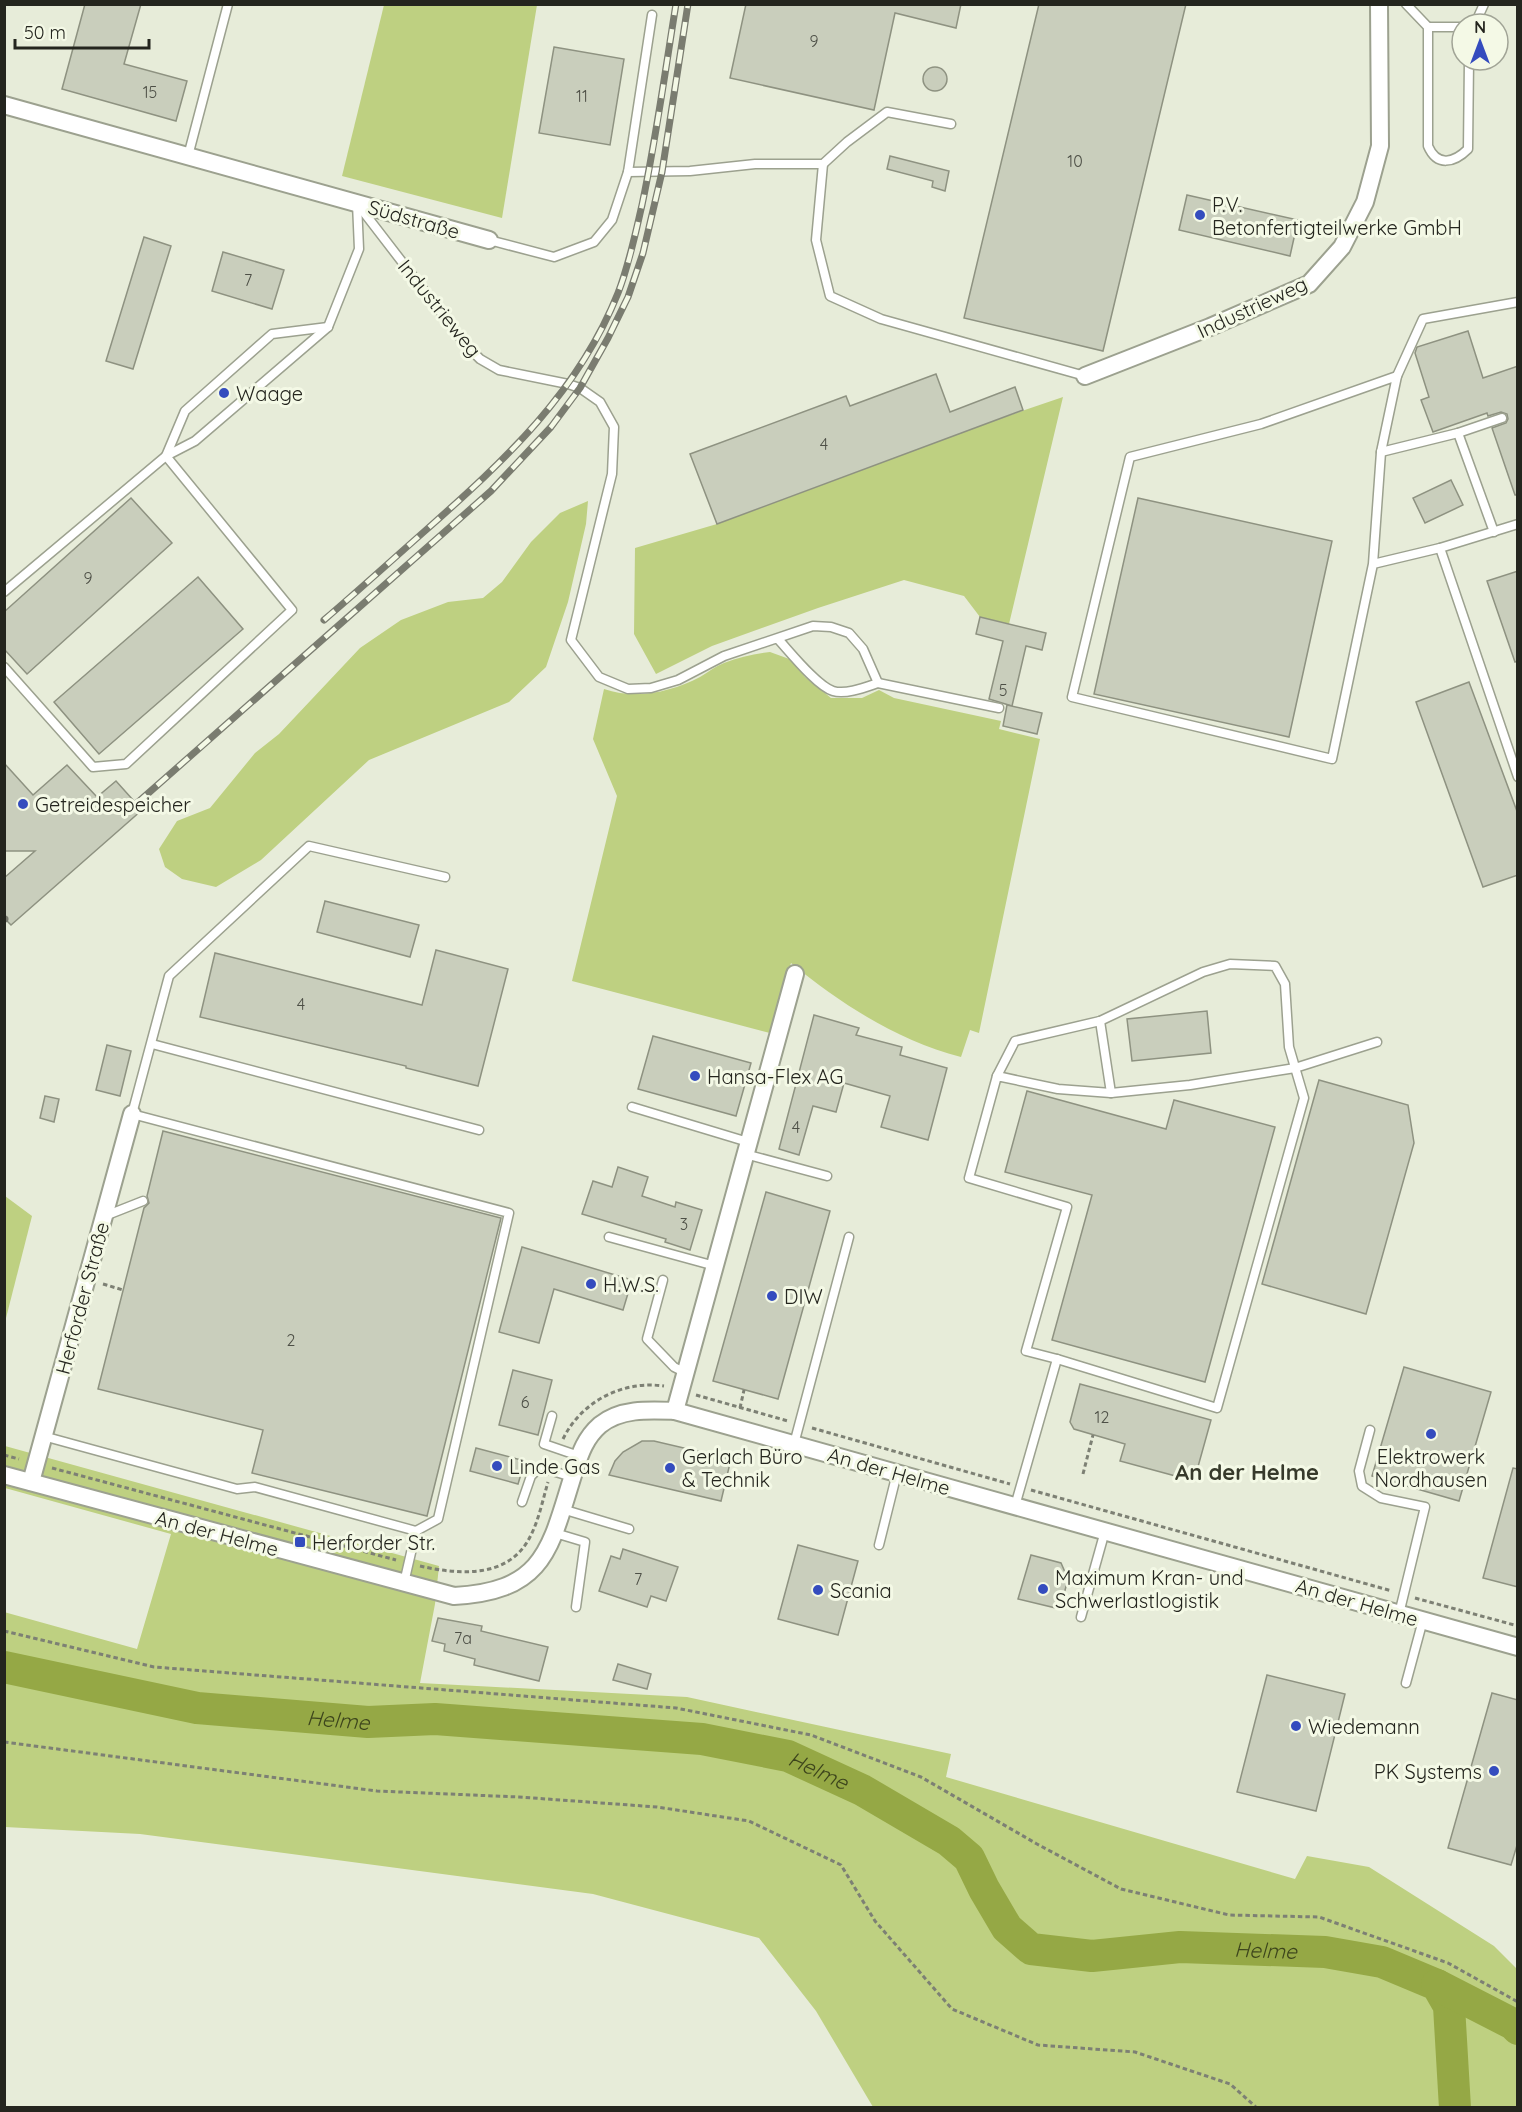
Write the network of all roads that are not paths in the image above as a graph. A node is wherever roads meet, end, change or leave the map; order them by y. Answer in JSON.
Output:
{"nodes":[{"id":1,"x":228,"y":4,"type":"edge"},
{"id":2,"x":1379,"y":4,"type":"edge"},
{"id":3,"x":1406,"y":4,"type":"edge"},
{"id":4,"x":652,"y":15,"type":"dead end"},
{"id":5,"x":1428,"y":27,"type":"junction"},
{"id":6,"x":1450,"y":27,"type":"edge"},
{"id":7,"x":1469,"y":72,"type":"edge"},
{"id":8,"x":4,"y":105,"type":"edge"},
{"id":9,"x":951,"y":124,"type":"dead end"},
{"id":10,"x":188,"y":156,"type":"junction"},
{"id":11,"x":823,"y":164,"type":"junction"},
{"id":12,"x":627,"y":172,"type":"junction"},
{"id":13,"x":357,"y":203,"type":"junction"},
{"id":14,"x":489,"y":240,"type":"joint"},
{"id":15,"x":1518,"y":302,"type":"edge"},
{"id":16,"x":328,"y":327,"type":"junction"},
{"id":17,"x":1085,"y":376,"type":"joint"},
{"id":18,"x":1397,"y":376,"type":"junction"},
{"id":19,"x":1502,"y":418,"type":"dead end"},
{"id":20,"x":1458,"y":433,"type":"junction"},
{"id":21,"x":1381,"y":452,"type":"junction"},
{"id":22,"x":166,"y":456,"type":"junction"},
{"id":23,"x":1518,"y":524,"type":"edge"},
{"id":24,"x":1494,"y":532,"type":"junction"},
{"id":25,"x":1440,"y":548,"type":"junction"},
{"id":26,"x":1373,"y":564,"type":"junction"},
{"id":27,"x":4,"y":592,"type":"edge"},
{"id":28,"x":778,"y":639,"type":"junction"},
{"id":29,"x":4,"y":667,"type":"edge"},
{"id":30,"x":879,"y":683,"type":"junction"},
{"id":31,"x":999,"y":708,"type":"dead end"},
{"id":32,"x":1518,"y":777,"type":"edge"},
{"id":33,"x":445,"y":878,"type":"dead end"},
{"id":34,"x":795,"y":974,"type":"dead end"},
{"id":35,"x":1100,"y":1020,"type":"junction"},
{"id":36,"x":1377,"y":1042,"type":"dead end"},
{"id":37,"x":152,"y":1044,"type":"junction"},
{"id":38,"x":1295,"y":1068,"type":"junction"},
{"id":39,"x":997,"y":1076,"type":"junction"},
{"id":40,"x":1111,"y":1093,"type":"junction"},
{"id":41,"x":633,"y":1107,"type":"dead end"},
{"id":42,"x":132,"y":1114,"type":"junction"},
{"id":43,"x":479,"y":1130,"type":"dead end"},
{"id":44,"x":747,"y":1148,"type":"junction"},
{"id":45,"x":827,"y":1176,"type":"dead end"},
{"id":46,"x":143,"y":1201,"type":"dead end"},
{"id":47,"x":104,"y":1216,"type":"junction"},
{"id":48,"x":609,"y":1237,"type":"dead end"},
{"id":49,"x":849,"y":1238,"type":"dead end"},
{"id":50,"x":715,"y":1266,"type":"junction"},
{"id":51,"x":663,"y":1280,"type":"dead end"},
{"id":52,"x":1057,"y":1359,"type":"junction"},
{"id":53,"x":686,"y":1373,"type":"junction"},
{"id":54,"x":675,"y":1411,"type":"junction"},
{"id":55,"x":552,"y":1416,"type":"dead end"},
{"id":56,"x":1370,"y":1430,"type":"dead end"},
{"id":57,"x":43,"y":1436,"type":"junction"},
{"id":58,"x":794,"y":1444,"type":"junction"},
{"id":59,"x":579,"y":1456,"type":"junction"},
{"id":60,"x":897,"y":1473,"type":"junction"},
{"id":61,"x":4,"y":1475,"type":"edge"},
{"id":62,"x":572,"y":1477,"type":"junction"},
{"id":63,"x":31,"y":1482,"type":"junction"},
{"id":64,"x":522,"y":1502,"type":"dead end"},
{"id":65,"x":1016,"y":1506,"type":"junction"},
{"id":66,"x":562,"y":1509,"type":"junction"},
{"id":67,"x":629,"y":1529,"type":"dead end"},
{"id":68,"x":416,"y":1531,"type":"junction"},
{"id":69,"x":1105,"y":1531,"type":"junction"},
{"id":70,"x":555,"y":1533,"type":"junction"},
{"id":71,"x":879,"y":1545,"type":"dead end"},
{"id":72,"x":404,"y":1584,"type":"junction"},
{"id":73,"x":576,"y":1606,"type":"dead end"},
{"id":74,"x":1399,"y":1614,"type":"junction"},
{"id":75,"x":1081,"y":1617,"type":"dead end"},
{"id":76,"x":1423,"y":1620,"type":"junction"},
{"id":77,"x":1518,"y":1647,"type":"edge"},
{"id":78,"x":1406,"y":1683,"type":"dead end"}],
"edges":[{"from":1,"to":10,"type":"lane"},
{"from":2,"to":17,"type":"street","name":"Industrieweg"},
{"from":3,"to":5,"type":"lane"},
{"from":4,"to":12,"type":"lane","name":"Südstraße"},
{"from":5,"to":6,"type":"lane"},
{"from":5,"to":7,"type":"lane"},
{"from":8,"to":10,"type":"street","name":"Südstraße"},
{"from":9,"to":11,"type":"lane"},
{"from":10,"to":13,"type":"street","name":"Südstraße"},
{"from":11,"to":12,"type":"lane"},
{"from":11,"to":17,"type":"lane"},
{"from":12,"to":14,"type":"lane","name":"Südstraße"},
{"from":13,"to":14,"type":"street","name":"Südstraße"},
{"from":13,"to":16,"type":"lane"},
{"from":13,"to":28,"type":"lane","name":"Industrieweg"},
{"from":15,"to":18,"type":"lane"},
{"from":16,"to":22,"type":"lane"},
{"from":16,"to":22,"type":"lane"},
{"from":18,"to":21,"type":"lane"},
{"from":18,"to":26,"type":"lane"},
{"from":19,"to":20,"type":"lane"},
{"from":20,"to":21,"type":"lane"},
{"from":20,"to":24,"type":"lane"},
{"from":21,"to":26,"type":"lane"},
{"from":22,"to":27,"type":"lane"},
{"from":22,"to":29,"type":"lane"},
{"from":23,"to":24,"type":"lane"},
{"from":24,"to":25,"type":"lane"},
{"from":25,"to":26,"type":"lane"},
{"from":25,"to":32,"type":"lane"},
{"from":28,"to":30,"type":"lane"},
{"from":28,"to":30,"type":"lane"},
{"from":30,"to":31,"type":"lane"},
{"from":33,"to":37,"type":"lane"},
{"from":34,"to":44,"type":"street"},
{"from":35,"to":38,"type":"lane"},
{"from":35,"to":39,"type":"lane"},
{"from":35,"to":40,"type":"lane"},
{"from":36,"to":38,"type":"lane"},
{"from":37,"to":42,"type":"lane"},
{"from":37,"to":43,"type":"lane"},
{"from":38,"to":40,"type":"lane"},
{"from":38,"to":52,"type":"lane"},
{"from":39,"to":40,"type":"lane"},
{"from":39,"to":52,"type":"lane"},
{"from":41,"to":44,"type":"lane"},
{"from":42,"to":47,"type":"street","name":"Herforder Straße"},
{"from":42,"to":68,"type":"lane"},
{"from":44,"to":45,"type":"lane"},
{"from":44,"to":50,"type":"street"},
{"from":46,"to":47,"type":"lane"},
{"from":47,"to":57,"type":"street","name":"Herforder Straße"},
{"from":48,"to":50,"type":"lane"},
{"from":49,"to":58,"type":"lane"},
{"from":50,"to":53,"type":"street"},
{"from":51,"to":53,"type":"lane"},
{"from":52,"to":65,"type":"lane"},
{"from":53,"to":54,"type":"street"},
{"from":54,"to":58,"type":"street","name":"An der Helme"},
{"from":54,"to":59,"type":"street","name":"An der Helme"},
{"from":55,"to":59,"type":"lane"},
{"from":56,"to":74,"type":"lane"},
{"from":57,"to":63,"type":"street","name":"Herforder Straße"},
{"from":57,"to":68,"type":"lane"},
{"from":58,"to":60,"type":"street","name":"An der Helme"},
{"from":59,"to":62,"type":"street","name":"An der Helme"},
{"from":60,"to":65,"type":"street","name":"An der Helme"},
{"from":60,"to":71,"type":"lane"},
{"from":61,"to":63,"type":"street","name":"An der Helme"},
{"from":62,"to":64,"type":"lane"},
{"from":62,"to":66,"type":"street","name":"An der Helme"},
{"from":63,"to":72,"type":"street","name":"An der Helme"},
{"from":65,"to":69,"type":"street","name":"An der Helme"},
{"from":66,"to":67,"type":"lane"},
{"from":66,"to":70,"type":"street","name":"An der Helme"},
{"from":68,"to":72,"type":"lane"},
{"from":69,"to":74,"type":"street","name":"An der Helme"},
{"from":69,"to":75,"type":"lane"},
{"from":70,"to":72,"type":"street","name":"An der Helme"},
{"from":70,"to":73,"type":"lane"},
{"from":74,"to":76,"type":"street","name":"An der Helme"},
{"from":76,"to":77,"type":"street","name":"An der Helme"},
{"from":76,"to":78,"type":"lane"}]}
